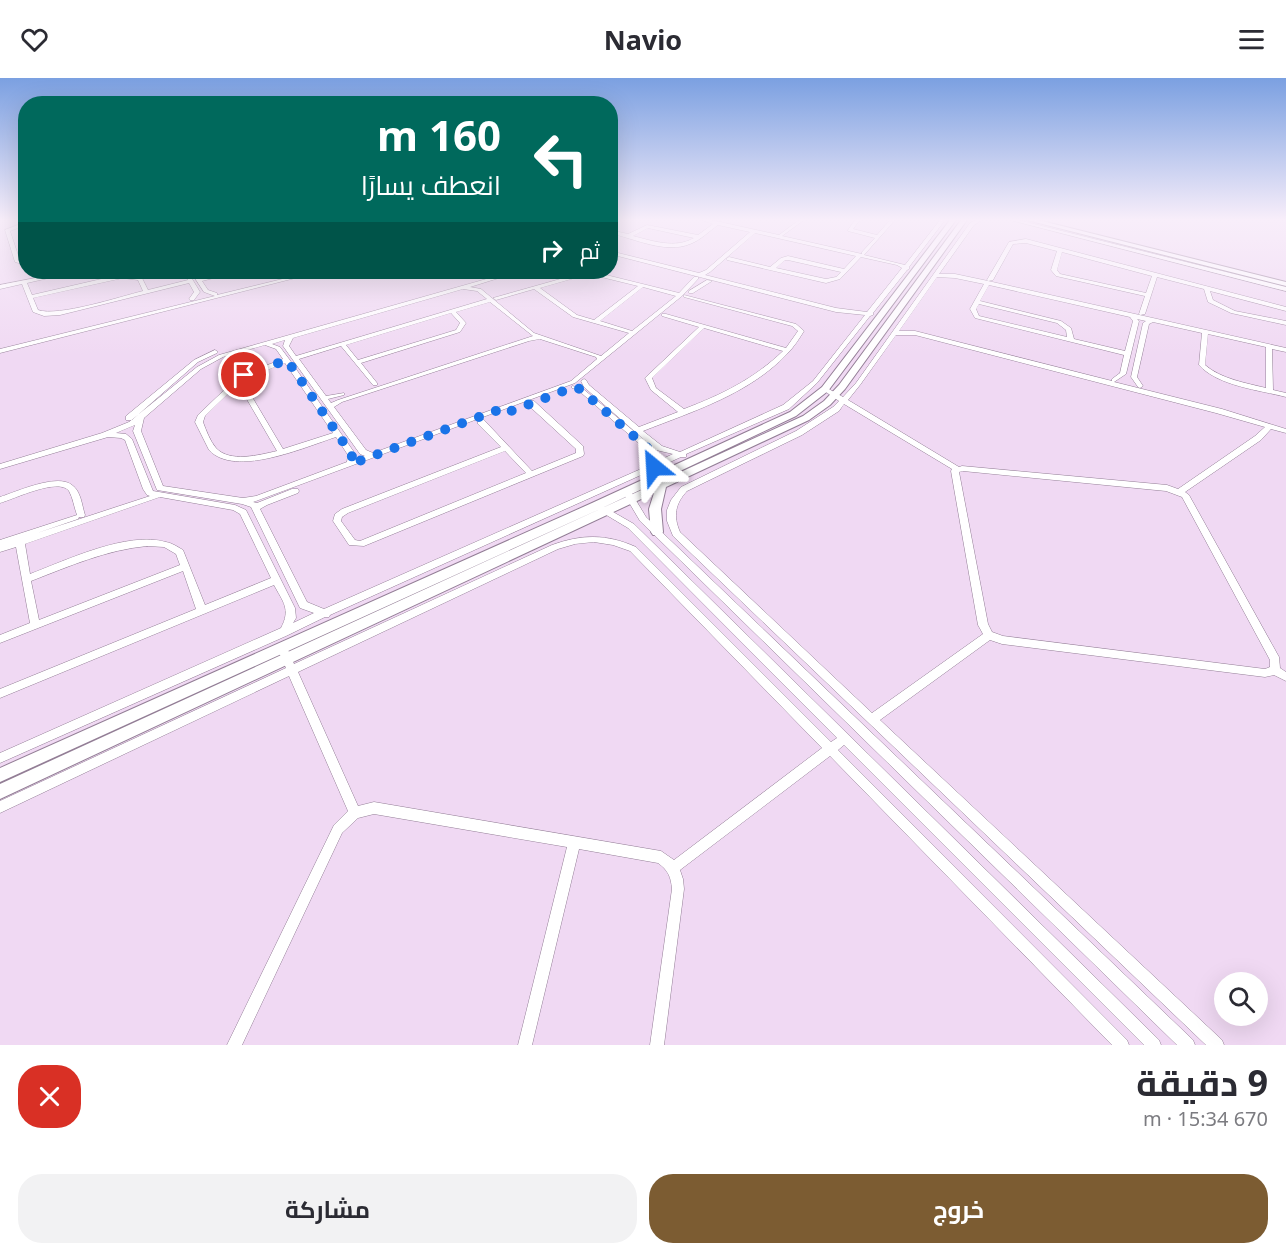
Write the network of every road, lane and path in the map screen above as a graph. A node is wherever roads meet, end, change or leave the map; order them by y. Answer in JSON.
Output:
{"nodes":[{"id":1,"x":655,"y":265,"type":"edge"},
{"id":2,"x":716,"y":265,"type":"edge"},
{"id":3,"x":721,"y":265,"type":"edge"},
{"id":4,"x":755,"y":265,"type":"edge"},
{"id":5,"x":776,"y":265,"type":"edge"},
{"id":6,"x":819,"y":265,"type":"edge"},
{"id":7,"x":851,"y":265,"type":"edge"},
{"id":8,"x":908,"y":265,"type":"edge"},
{"id":9,"x":925,"y":265,"type":"edge"},
{"id":10,"x":930,"y":265,"type":"edge"},
{"id":11,"x":1000,"y":265,"type":"edge"},
{"id":12,"x":1055,"y":265,"type":"edge"},
{"id":13,"x":1121,"y":265,"type":"edge"},
{"id":14,"x":1191,"y":265,"type":"edge"},
{"id":15,"x":1211,"y":265,"type":"edge"},
{"id":16,"x":1230,"y":265,"type":"edge"},
{"id":17,"x":942,"y":266,"type":"joint"},
{"id":18,"x":771,"y":269,"type":"junction"},
{"id":19,"x":845,"y":271,"type":"junction"},
{"id":20,"x":1155,"y":274,"type":"junction"},
{"id":21,"x":936,"y":275,"type":"junction"},
{"id":22,"x":30,"y":279,"type":"edge"},
{"id":23,"x":38,"y":279,"type":"edge"},
{"id":24,"x":110,"y":279,"type":"edge"},
{"id":25,"x":140,"y":279,"type":"edge"},
{"id":26,"x":200,"y":279,"type":"edge"},
{"id":27,"x":275,"y":279,"type":"edge"},
{"id":28,"x":287,"y":279,"type":"edge"},
{"id":29,"x":476,"y":279,"type":"edge"},
{"id":30,"x":490,"y":279,"type":"edge"},
{"id":31,"x":564,"y":279,"type":"edge"},
{"id":32,"x":618,"y":279,"type":"edge"},
{"id":33,"x":1286,"y":279,"type":"edge"},
{"id":34,"x":195,"y":280,"type":"junction"},
{"id":35,"x":486,"y":280,"type":"junction"},
{"id":36,"x":710,"y":280,"type":"junction"},
{"id":37,"x":696,"y":281,"type":"junction"},
{"id":38,"x":24,"y":282,"type":"junction"},
{"id":39,"x":989,"y":282,"type":"junction"},
{"id":40,"x":1286,"y":284,"type":"edge"},
{"id":41,"x":643,"y":285,"type":"junction"},
{"id":42,"x":0,"y":286,"type":"edge"},
{"id":43,"x":459,"y":287,"type":"junction"},
{"id":44,"x":535,"y":287,"type":"junction"},
{"id":45,"x":1206,"y":288,"type":"junction"},
{"id":46,"x":1286,"y":289,"type":"edge"},
{"id":47,"x":205,"y":290,"type":"junction"},
{"id":48,"x":146,"y":292,"type":"junction"},
{"id":49,"x":197,"y":292,"type":"junction"},
{"id":50,"x":215,"y":294,"type":"junction"},
{"id":51,"x":683,"y":295,"type":"junction"},
{"id":52,"x":1148,"y":295,"type":"junction"},
{"id":53,"x":30,"y":297,"type":"junction"},
{"id":54,"x":192,"y":299,"type":"junction"},
{"id":55,"x":493,"y":299,"type":"junction"},
{"id":56,"x":977,"y":302,"type":"junction"},
{"id":57,"x":1286,"y":309,"type":"edge"},
{"id":58,"x":452,"y":311,"type":"junction"},
{"id":59,"x":871,"y":314,"type":"junction"},
{"id":60,"x":1142,"y":314,"type":"junction"},
{"id":61,"x":664,"y":315,"type":"junction"},
{"id":62,"x":1132,"y":315,"type":"junction"},
{"id":63,"x":1154,"y":320,"type":"junction"},
{"id":64,"x":595,"y":322,"type":"junction"},
{"id":65,"x":106,"y":323,"type":"junction"},
{"id":66,"x":1286,"y":323,"type":"edge"},
{"id":67,"x":862,"y":325,"type":"junction"},
{"id":68,"x":703,"y":326,"type":"junction"},
{"id":69,"x":895,"y":328,"type":"junction"},
{"id":70,"x":529,"y":332,"type":"junction"},
{"id":71,"x":1205,"y":332,"type":"junction"},
{"id":72,"x":634,"y":333,"type":"junction"},
{"id":73,"x":290,"y":336,"type":"junction"},
{"id":74,"x":540,"y":337,"type":"junction"},
{"id":75,"x":1071,"y":341,"type":"junction"},
{"id":76,"x":261,"y":344,"type":"junction"},
{"id":77,"x":342,"y":344,"type":"junction"},
{"id":78,"x":1269,"y":346,"type":"junction"},
{"id":79,"x":1286,"y":348,"type":"edge"},
{"id":80,"x":0,"y":349,"type":"edge"},
{"id":81,"x":786,"y":350,"type":"junction"},
{"id":82,"x":611,"y":352,"type":"junction"},
{"id":83,"x":1128,"y":354,"type":"junction"},
{"id":84,"x":291,"y":359,"type":"junction"},
{"id":85,"x":601,"y":360,"type":"junction"},
{"id":86,"x":357,"y":362,"type":"junction"},
{"id":87,"x":238,"y":379,"type":"junction"},
{"id":88,"x":1114,"y":380,"type":"junction"},
{"id":89,"x":584,"y":381,"type":"junction"},
{"id":90,"x":375,"y":384,"type":"junction"},
{"id":91,"x":1140,"y":386,"type":"junction"},
{"id":92,"x":574,"y":387,"type":"junction"},
{"id":93,"x":165,"y":389,"type":"junction"},
{"id":94,"x":174,"y":390,"type":"junction"},
{"id":95,"x":1270,"y":391,"type":"junction"},
{"id":96,"x":836,"y":395,"type":"junction"},
{"id":97,"x":1286,"y":395,"type":"edge"},
{"id":98,"x":324,"y":398,"type":"junction"},
{"id":99,"x":531,"y":403,"type":"junction"},
{"id":100,"x":330,"y":407,"type":"junction"},
{"id":101,"x":503,"y":411,"type":"junction"},
{"id":102,"x":682,"y":412,"type":"junction"},
{"id":103,"x":143,"y":417,"type":"junction"},
{"id":104,"x":481,"y":422,"type":"junction"},
{"id":105,"x":1286,"y":425,"type":"edge"},
{"id":106,"x":1270,"y":426,"type":"junction"},
{"id":107,"x":638,"y":430,"type":"junction"},
{"id":108,"x":1286,"y":431,"type":"edge"},
{"id":109,"x":337,"y":434,"type":"junction"},
{"id":110,"x":105,"y":435,"type":"junction"},
{"id":111,"x":506,"y":448,"type":"junction"},
{"id":112,"x":281,"y":453,"type":"junction"},
{"id":113,"x":683,"y":454,"type":"junction"},
{"id":114,"x":373,"y":456,"type":"junction"},
{"id":115,"x":0,"y":462,"type":"edge"},
{"id":116,"x":351,"y":464,"type":"junction"},
{"id":117,"x":0,"y":467,"type":"edge"},
{"id":118,"x":654,"y":467,"type":"junction"},
{"id":119,"x":957,"y":469,"type":"junction"},
{"id":120,"x":531,"y":474,"type":"junction"},
{"id":121,"x":661,"y":487,"type":"junction"},
{"id":122,"x":147,"y":489,"type":"junction"},
{"id":123,"x":1180,"y":492,"type":"junction"},
{"id":124,"x":157,"y":496,"type":"junction"},
{"id":125,"x":629,"y":496,"type":"junction"},
{"id":126,"x":0,"y":500,"type":"edge"},
{"id":127,"x":243,"y":501,"type":"junction"},
{"id":128,"x":596,"y":506,"type":"junction"},
{"id":129,"x":256,"y":508,"type":"junction"},
{"id":130,"x":610,"y":511,"type":"junction"},
{"id":131,"x":81,"y":514,"type":"junction"},
{"id":132,"x":643,"y":519,"type":"junction"},
{"id":133,"x":631,"y":526,"type":"junction"},
{"id":134,"x":657,"y":532,"type":"junction"},
{"id":135,"x":0,"y":543,"type":"edge"},
{"id":136,"x":20,"y":543,"type":"junction"},
{"id":137,"x":0,"y":549,"type":"edge"},
{"id":138,"x":706,"y":561,"type":"junction"},
{"id":139,"x":186,"y":566,"type":"junction"},
{"id":140,"x":694,"y":568,"type":"junction"},
{"id":141,"x":681,"y":575,"type":"junction"},
{"id":142,"x":26,"y":579,"type":"junction"},
{"id":143,"x":276,"y":580,"type":"junction"},
{"id":144,"x":666,"y":583,"type":"junction"},
{"id":145,"x":202,"y":611,"type":"junction"},
{"id":146,"x":326,"y":614,"type":"junction"},
{"id":147,"x":35,"y":625,"type":"junction"},
{"id":148,"x":283,"y":633,"type":"junction"},
{"id":149,"x":989,"y":634,"type":"junction"},
{"id":150,"x":0,"y":639,"type":"edge"},
{"id":151,"x":282,"y":648,"type":"junction"},
{"id":152,"x":290,"y":665,"type":"junction"},
{"id":153,"x":1275,"y":670,"type":"junction"},
{"id":154,"x":1286,"y":677,"type":"edge"},
{"id":155,"x":0,"y":694,"type":"edge"},
{"id":156,"x":863,"y":710,"type":"junction"},
{"id":157,"x":850,"y":719,"type":"junction"},
{"id":158,"x":872,"y":719,"type":"junction"},
{"id":159,"x":884,"y":729,"type":"junction"},
{"id":160,"x":845,"y":738,"type":"junction"},
{"id":161,"x":871,"y":739,"type":"junction"},
{"id":162,"x":830,"y":749,"type":"junction"},
{"id":163,"x":0,"y":758,"type":"edge"},
{"id":164,"x":0,"y":775,"type":"edge"},
{"id":165,"x":0,"y":792,"type":"edge"},
{"id":166,"x":0,"y":807,"type":"edge"},
{"id":167,"x":355,"y":813,"type":"junction"},
{"id":168,"x":574,"y":842,"type":"junction"},
{"id":169,"x":673,"y":868,"type":"junction"},
{"id":170,"x":234,"y":1045,"type":"edge"},
{"id":171,"x":525,"y":1045,"type":"edge"},
{"id":172,"x":657,"y":1045,"type":"edge"},
{"id":173,"x":1122,"y":1045,"type":"edge"},
{"id":174,"x":1154,"y":1045,"type":"edge"},
{"id":175,"x":1188,"y":1045,"type":"edge"},
{"id":176,"x":1217,"y":1045,"type":"edge"}],
"edges":[{"from":1,"to":37,"type":"street"},
{"from":2,"to":37,"type":"street"},
{"from":3,"to":36,"type":"street"},
{"from":4,"to":18,"type":"street"},
{"from":5,"to":18,"type":"street"},
{"from":6,"to":19,"type":"street"},
{"from":7,"to":19,"type":"street"},
{"from":8,"to":59,"type":"street"},
{"from":9,"to":96,"type":"street"},
{"from":10,"to":69,"type":"street"},
{"from":11,"to":39,"type":"street"},
{"from":12,"to":52,"type":"street"},
{"from":13,"to":20,"type":"street"},
{"from":14,"to":46,"type":"street"},
{"from":15,"to":40,"type":"street"},
{"from":16,"to":33,"type":"street"},
{"from":17,"to":21,"type":"street"},
{"from":17,"to":39,"type":"street"},
{"from":18,"to":19,"type":"street"},
{"from":20,"to":45,"type":"street"},
{"from":20,"to":52,"type":"street"},
{"from":21,"to":39,"type":"street"},
{"from":21,"to":69,"type":"street"},
{"from":22,"to":42,"type":"street"},
{"from":23,"to":38,"type":"street"},
{"from":24,"to":53,"type":"street"},
{"from":25,"to":48,"type":"street"},
{"from":26,"to":34,"type":"street"},
{"from":27,"to":50,"type":"street"},
{"from":28,"to":65,"type":"street"},
{"from":29,"to":93,"type":"street"},
{"from":30,"to":35,"type":"street"},
{"from":31,"to":44,"type":"street"},
{"from":32,"to":41,"type":"street"},
{"from":34,"to":47,"type":"street"},
{"from":34,"to":48,"type":"street"},
{"from":34,"to":49,"type":"street"},
{"from":35,"to":43,"type":"street"},
{"from":35,"to":55,"type":"street"},
{"from":36,"to":37,"type":"street"},
{"from":36,"to":59,"type":"street"},
{"from":36,"to":67,"type":"street"},
{"from":37,"to":51,"type":"street"},
{"from":38,"to":42,"type":"street"},
{"from":38,"to":53,"type":"street"},
{"from":39,"to":56,"type":"street"},
{"from":39,"to":60,"type":"street"},
{"from":39,"to":62,"type":"street"},
{"from":41,"to":51,"type":"street"},
{"from":41,"to":64,"type":"street"},
{"from":43,"to":55,"type":"street"},
{"from":43,"to":73,"type":"street"},
{"from":44,"to":55,"type":"street"},
{"from":44,"to":64,"type":"street"},
{"from":45,"to":57,"type":"street"},
{"from":45,"to":66,"type":"street"},
{"from":47,"to":49,"type":"street"},
{"from":47,"to":50,"type":"street"},
{"from":48,"to":53,"type":"street"},
{"from":49,"to":54,"type":"street"},
{"from":50,"to":54,"type":"street"},
{"from":51,"to":61,"type":"street"},
{"from":51,"to":72,"type":"street"},
{"from":51,"to":81,"type":"street"},
{"from":52,"to":60,"type":"street"},
{"from":54,"to":65,"type":"street"},
{"from":55,"to":58,"type":"street"},
{"from":55,"to":70,"type":"street"},
{"from":55,"to":82,"type":"street"},
{"from":56,"to":75,"type":"street"},
{"from":56,"to":75,"type":"street"},
{"from":58,"to":77,"type":"street"},
{"from":58,"to":86,"type":"street"},
{"from":59,"to":67,"type":"street"},
{"from":60,"to":79,"type":"street"},
{"from":61,"to":68,"type":"street"},
{"from":61,"to":89,"type":"street"},
{"from":62,"to":63,"type":"street"},
{"from":62,"to":83,"type":"street"},
{"from":63,"to":71,"type":"street"},
{"from":63,"to":91,"type":"street"},
{"from":64,"to":72,"type":"street"},
{"from":65,"to":80,"type":"street"},
{"from":67,"to":113,"type":"street"},
{"from":68,"to":81,"type":"street"},
{"from":68,"to":102,"type":"street"},
{"from":69,"to":88,"type":"street"},
{"from":69,"to":96,"type":"street"},
{"from":69,"to":106,"type":"street"},
{"from":70,"to":74,"type":"street"},
{"from":70,"to":90,"type":"street"},
{"from":71,"to":78,"type":"street"},
{"from":71,"to":95,"type":"street"},
{"from":72,"to":82,"type":"street"},
{"from":73,"to":76,"type":"street"},
{"from":73,"to":84,"type":"street"},
{"from":74,"to":85,"type":"street"},
{"from":74,"to":100,"type":"street"},
{"from":75,"to":83,"type":"street"},
{"from":76,"to":84,"type":"street"},
{"from":76,"to":94,"type":"street"},
{"from":77,"to":84,"type":"street"},
{"from":77,"to":86,"type":"street"},
{"from":78,"to":79,"type":"street"},
{"from":78,"to":95,"type":"street"},
{"from":81,"to":102,"type":"street"},
{"from":82,"to":85,"type":"street"},
{"from":83,"to":88,"type":"street"},
{"from":84,"to":87,"type":"street"},
{"from":84,"to":98,"type":"street"},
{"from":84,"to":109,"type":"street"},
{"from":85,"to":101,"type":"street"},
{"from":86,"to":90,"type":"street"},
{"from":87,"to":112,"type":"street"},
{"from":87,"to":112,"type":"street"},
{"from":88,"to":91,"type":"street"},
{"from":89,"to":92,"type":"street"},
{"from":89,"to":107,"type":"street"},
{"from":90,"to":98,"type":"street"},
{"from":91,"to":105,"type":"street"},
{"from":92,"to":99,"type":"street"},
{"from":92,"to":118,"type":"street"},
{"from":93,"to":94,"type":"street"},
{"from":93,"to":115,"type":"street"},
{"from":94,"to":103,"type":"street"},
{"from":95,"to":97,"type":"street"},
{"from":96,"to":119,"type":"street"},
{"from":96,"to":121,"type":"street"},
{"from":96,"to":125,"type":"street"},
{"from":96,"to":138,"type":"street"},
{"from":98,"to":100,"type":"street"},
{"from":99,"to":101,"type":"street"},
{"from":99,"to":120,"type":"street"},
{"from":100,"to":114,"type":"street"},
{"from":101,"to":104,"type":"street"},
{"from":101,"to":114,"type":"street"},
{"from":102,"to":107,"type":"street"},
{"from":103,"to":110,"type":"street"},
{"from":103,"to":127,"type":"street"},
{"from":104,"to":111,"type":"street"},
{"from":104,"to":129,"type":"street"},
{"from":106,"to":108,"type":"street"},
{"from":106,"to":123,"type":"street"},
{"from":107,"to":113,"type":"street"},
{"from":109,"to":112,"type":"street"},
{"from":109,"to":116,"type":"street"},
{"from":110,"to":117,"type":"street"},
{"from":110,"to":122,"type":"street"},
{"from":111,"to":120,"type":"street"},
{"from":111,"to":120,"type":"street"},
{"from":113,"to":118,"type":"street"},
{"from":114,"to":116,"type":"street"},
{"from":116,"to":127,"type":"street"},
{"from":118,"to":146,"type":"street"},
{"from":119,"to":123,"type":"street"},
{"from":119,"to":149,"type":"street"},
{"from":121,"to":125,"type":"street"},
{"from":121,"to":134,"type":"street"},
{"from":122,"to":124,"type":"street"},
{"from":122,"to":131,"type":"street"},
{"from":123,"to":153,"type":"street"},
{"from":124,"to":136,"type":"street"},
{"from":124,"to":143,"type":"street"},
{"from":125,"to":128,"type":"street"},
{"from":125,"to":130,"type":"street"},
{"from":125,"to":132,"type":"street"},
{"from":126,"to":131,"type":"street"},
{"from":127,"to":129,"type":"street"},
{"from":128,"to":130,"type":"street"},
{"from":128,"to":151,"type":"street"},
{"from":129,"to":146,"type":"street"},
{"from":130,"to":133,"type":"street"},
{"from":130,"to":152,"type":"street"},
{"from":131,"to":135,"type":"street"},
{"from":132,"to":133,"type":"street"},
{"from":132,"to":134,"type":"street"},
{"from":133,"to":141,"type":"street"},
{"from":134,"to":140,"type":"street"},
{"from":136,"to":137,"type":"street"},
{"from":136,"to":142,"type":"street"},
{"from":138,"to":140,"type":"street"},
{"from":138,"to":156,"type":"street"},
{"from":139,"to":142,"type":"street"},
{"from":139,"to":145,"type":"street"},
{"from":139,"to":147,"type":"street"},
{"from":140,"to":157,"type":"street"},
{"from":141,"to":144,"type":"street"},
{"from":141,"to":160,"type":"street"},
{"from":142,"to":147,"type":"street"},
{"from":143,"to":145,"type":"street"},
{"from":143,"to":148,"type":"street"},
{"from":144,"to":152,"type":"street"},
{"from":144,"to":162,"type":"street"},
{"from":145,"to":155,"type":"street"},
{"from":146,"to":148,"type":"street"},
{"from":147,"to":150,"type":"street"},
{"from":148,"to":163,"type":"street"},
{"from":149,"to":153,"type":"street"},
{"from":149,"to":158,"type":"street"},
{"from":151,"to":152,"type":"street"},
{"from":151,"to":164,"type":"street"},
{"from":152,"to":165,"type":"street"},
{"from":152,"to":166,"type":"street"},
{"from":152,"to":167,"type":"street"},
{"from":153,"to":154,"type":"street"},
{"from":156,"to":157,"type":"street"},
{"from":156,"to":158,"type":"street"},
{"from":157,"to":161,"type":"street"},
{"from":158,"to":159,"type":"street"},
{"from":159,"to":161,"type":"street"},
{"from":159,"to":176,"type":"street"},
{"from":160,"to":162,"type":"street"},
{"from":160,"to":174,"type":"street"},
{"from":161,"to":175,"type":"street"},
{"from":162,"to":169,"type":"street"},
{"from":162,"to":173,"type":"street"},
{"from":167,"to":168,"type":"street"},
{"from":167,"to":170,"type":"street"},
{"from":168,"to":169,"type":"street"},
{"from":168,"to":171,"type":"street"},
{"from":169,"to":172,"type":"street"}]}
